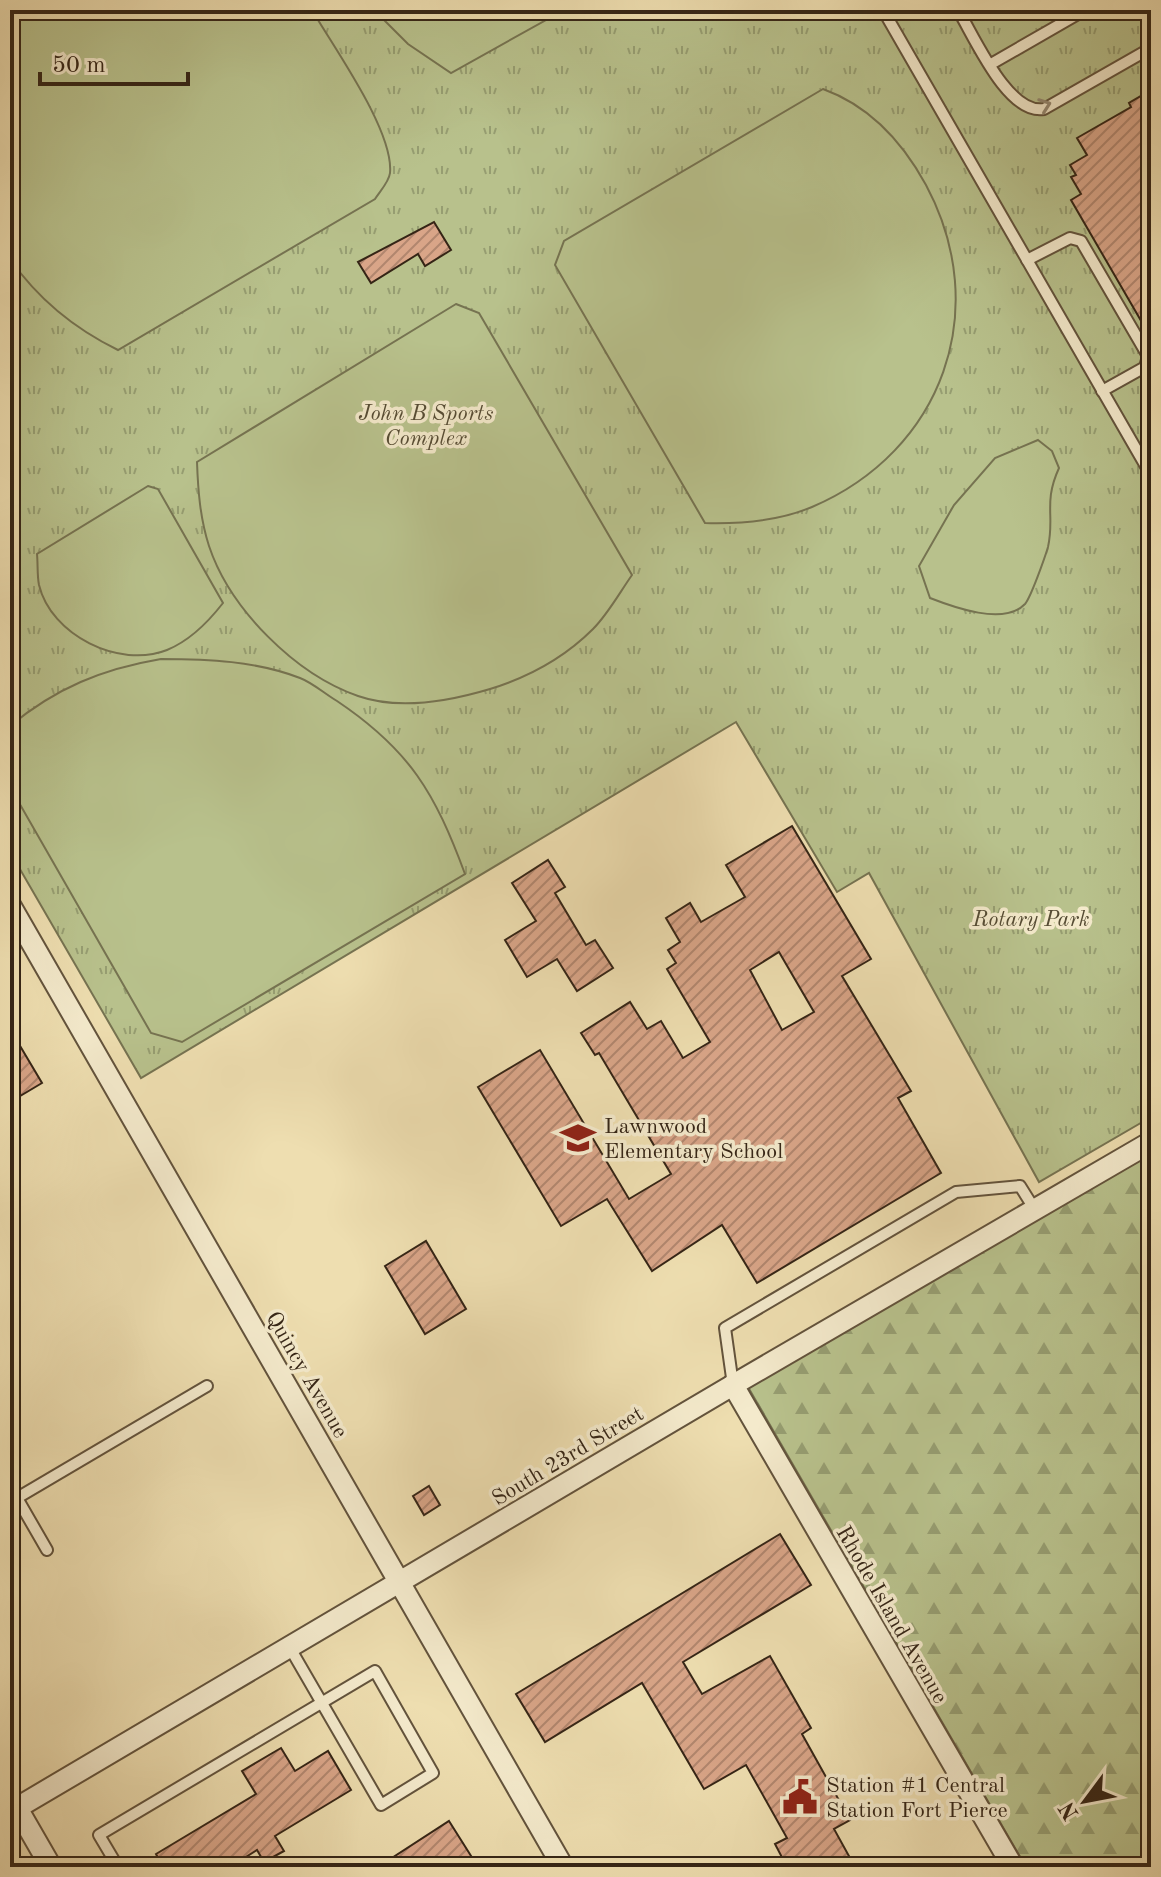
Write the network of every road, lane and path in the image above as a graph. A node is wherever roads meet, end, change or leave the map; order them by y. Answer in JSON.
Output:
{"nodes":[{"id":1,"x":883,"y":10,"type":"edge"},
{"id":2,"x":958,"y":10,"type":"edge"},
{"id":3,"x":1085,"y":10,"type":"edge"},
{"id":4,"x":1151,"y":48,"type":"edge"},
{"id":5,"x":991,"y":64,"type":"junction"},
{"id":6,"x":1027,"y":260,"type":"junction"},
{"id":7,"x":1102,"y":391,"type":"junction"},
{"id":8,"x":1151,"y":475,"type":"edge"},
{"id":9,"x":10,"y":905,"type":"edge"},
{"id":10,"x":1151,"y":1142,"type":"edge"},
{"id":11,"x":1035,"y":1210,"type":"junction"},
{"id":12,"x":733,"y":1385,"type":"junction"},
{"id":13,"x":207,"y":1386,"type":"dead end"},
{"id":14,"x":13,"y":1498,"type":"edge"},
{"id":15,"x":47,"y":1550,"type":"dead end"},
{"id":16,"x":401,"y":1583,"type":"junction"},
{"id":17,"x":290,"y":1648,"type":"junction"},
{"id":18,"x":322,"y":1703,"type":"junction"},
{"id":19,"x":12,"y":1805,"type":"edge"},
{"id":20,"x":51,"y":1867,"type":"edge"},
{"id":21,"x":118,"y":1867,"type":"edge"},
{"id":22,"x":563,"y":1867,"type":"edge"},
{"id":23,"x":1013,"y":1867,"type":"edge"}],
"edges":[{"from":1,"to":6,"type":"lane"},
{"from":2,"to":5,"type":"lane"},
{"from":3,"to":5,"type":"lane"},
{"from":5,"to":4,"type":"lane","one_way":true},
{"from":6,"to":7,"type":"lane"},
{"from":6,"to":7,"type":"lane"},
{"from":7,"to":8,"type":"lane"},
{"from":9,"to":16,"type":"street","name":"Quincy Avenue"},
{"from":10,"to":11,"type":"street","name":"South 23rd Street"},
{"from":11,"to":12,"type":"street","name":"South 23rd Street"},
{"from":11,"to":12,"type":"lane"},
{"from":12,"to":16,"type":"street","name":"South 23rd Street"},
{"from":12,"to":23,"type":"street","name":"Rhode Island Avenue"},
{"from":13,"to":14,"type":"lane"},
{"from":14,"to":15,"type":"lane"},
{"from":16,"to":17,"type":"street","name":"South 23rd Street"},
{"from":16,"to":22,"type":"street","name":"Quincy Avenue"},
{"from":17,"to":18,"type":"lane"},
{"from":17,"to":19,"type":"street","name":"South 23rd Street"},
{"from":18,"to":18,"type":"lane"},
{"from":18,"to":21,"type":"lane"},
{"from":19,"to":20,"type":"street"}]}
